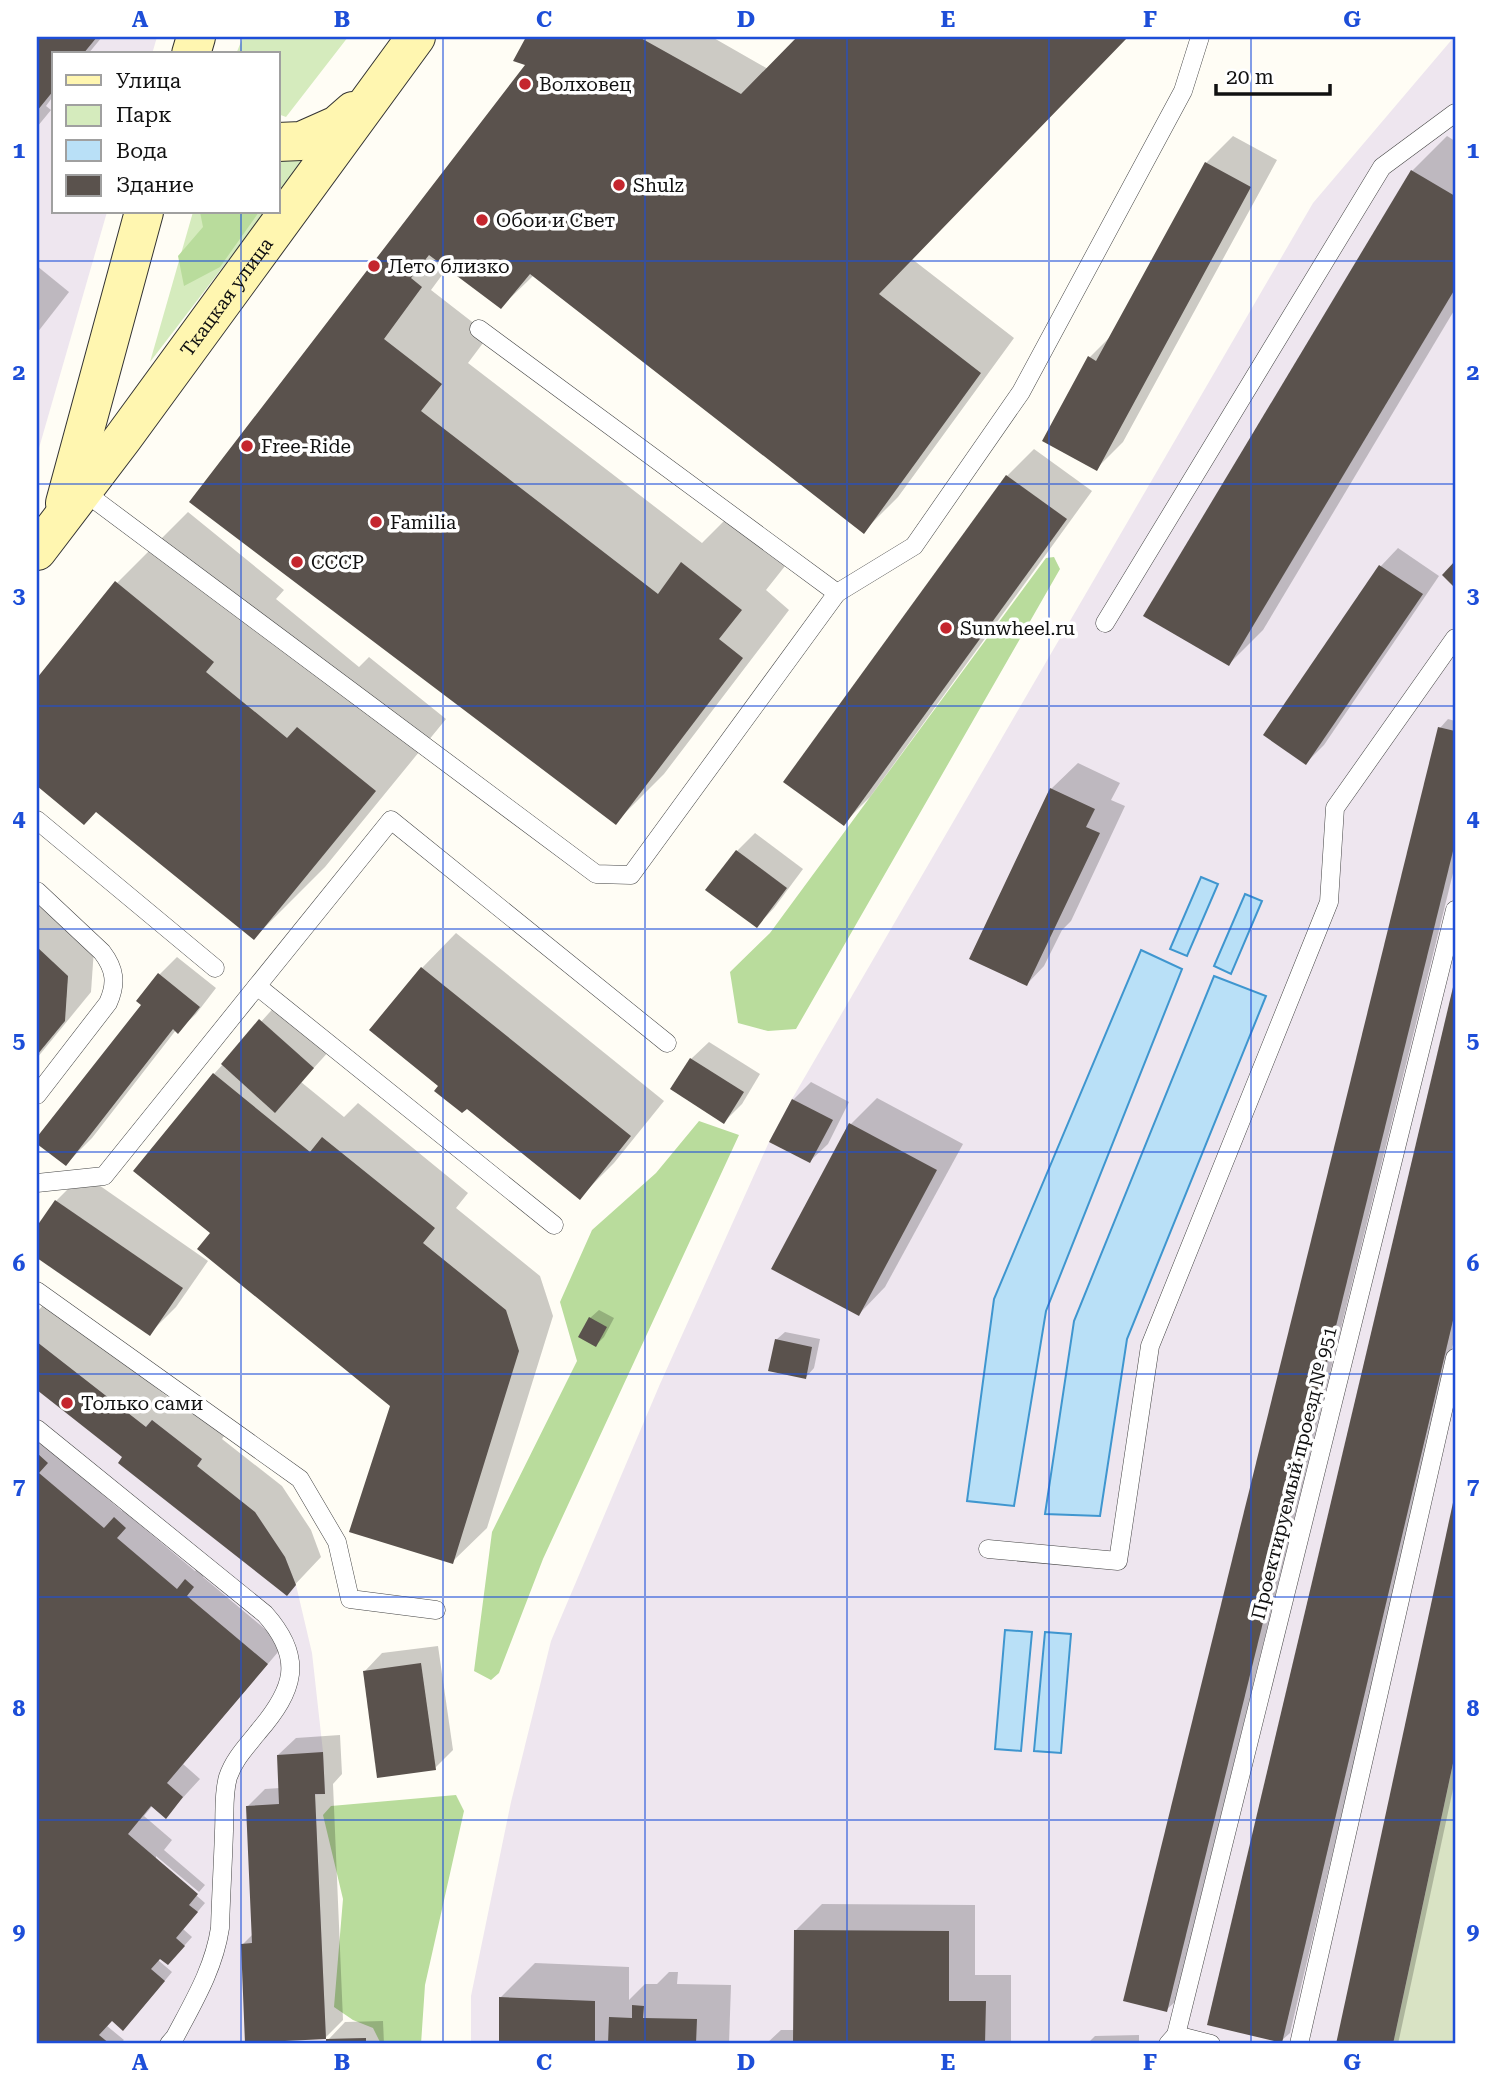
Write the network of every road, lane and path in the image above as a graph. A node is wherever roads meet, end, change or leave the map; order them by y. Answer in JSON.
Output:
{"nodes":[{"id":1,"x":416,"y":37,"type":"edge"},
{"id":2,"x":1200,"y":37,"type":"edge"},
{"id":3,"x":376,"y":91,"type":"junction"},
{"id":4,"x":1455,"y":113,"type":"edge"},
{"id":5,"x":280,"y":142,"type":"edge"},
{"id":6,"x":143,"y":214,"type":"edge"},
{"id":7,"x":478,"y":329,"type":"dead end"},
{"id":8,"x":83,"y":491,"type":"junction"},
{"id":9,"x":48,"y":536,"type":"edge"},
{"id":10,"x":837,"y":593,"type":"junction"},
{"id":11,"x":1105,"y":623,"type":"dead end"},
{"id":12,"x":1455,"y":638,"type":"edge"},
{"id":13,"x":37,"y":820,"type":"edge"},
{"id":14,"x":37,"y":891,"type":"edge"},
{"id":15,"x":1455,"y":910,"type":"edge"},
{"id":16,"x":215,"y":968,"type":"dead end"},
{"id":17,"x":257,"y":986,"type":"junction"},
{"id":18,"x":667,"y":1042,"type":"dead end"},
{"id":19,"x":37,"y":1096,"type":"edge"},
{"id":20,"x":37,"y":1184,"type":"edge"},
{"id":21,"x":554,"y":1225,"type":"dead end"},
{"id":22,"x":37,"y":1291,"type":"edge"},
{"id":23,"x":1455,"y":1358,"type":"edge"},
{"id":24,"x":37,"y":1429,"type":"edge"},
{"id":25,"x":988,"y":1549,"type":"dead end"},
{"id":26,"x":436,"y":1610,"type":"dead end"},
{"id":27,"x":1172,"y":2040,"type":"edge"},
{"id":28,"x":176,"y":2042,"type":"edge"},
{"id":29,"x":1211,"y":2044,"type":"edge"},
{"id":30,"x":1299,"y":2044,"type":"edge"}],
"edges":[{"from":1,"to":3,"type":"street","name":"Ткацкая улица"},
{"from":2,"to":10,"type":"lane"},
{"from":3,"to":5,"type":"street"},
{"from":3,"to":8,"type":"street","name":"Ткацкая улица"},
{"from":4,"to":11,"type":"lane"},
{"from":6,"to":9,"type":"street","name":"Ткацкая улица"},
{"from":7,"to":10,"type":"lane"},
{"from":8,"to":9,"type":"street","name":"Ткацкая улица"},
{"from":8,"to":10,"type":"lane"},
{"from":12,"to":25,"type":"lane"},
{"from":13,"to":16,"type":"lane"},
{"from":14,"to":19,"type":"lane"},
{"from":15,"to":27,"type":"lane","name":"Проектируемый проезд № 951"},
{"from":17,"to":18,"type":"lane"},
{"from":17,"to":20,"type":"lane"},
{"from":17,"to":21,"type":"lane"},
{"from":22,"to":26,"type":"lane"},
{"from":23,"to":30,"type":"lane"},
{"from":24,"to":28,"type":"lane"},
{"from":27,"to":29,"type":"lane"}]}
